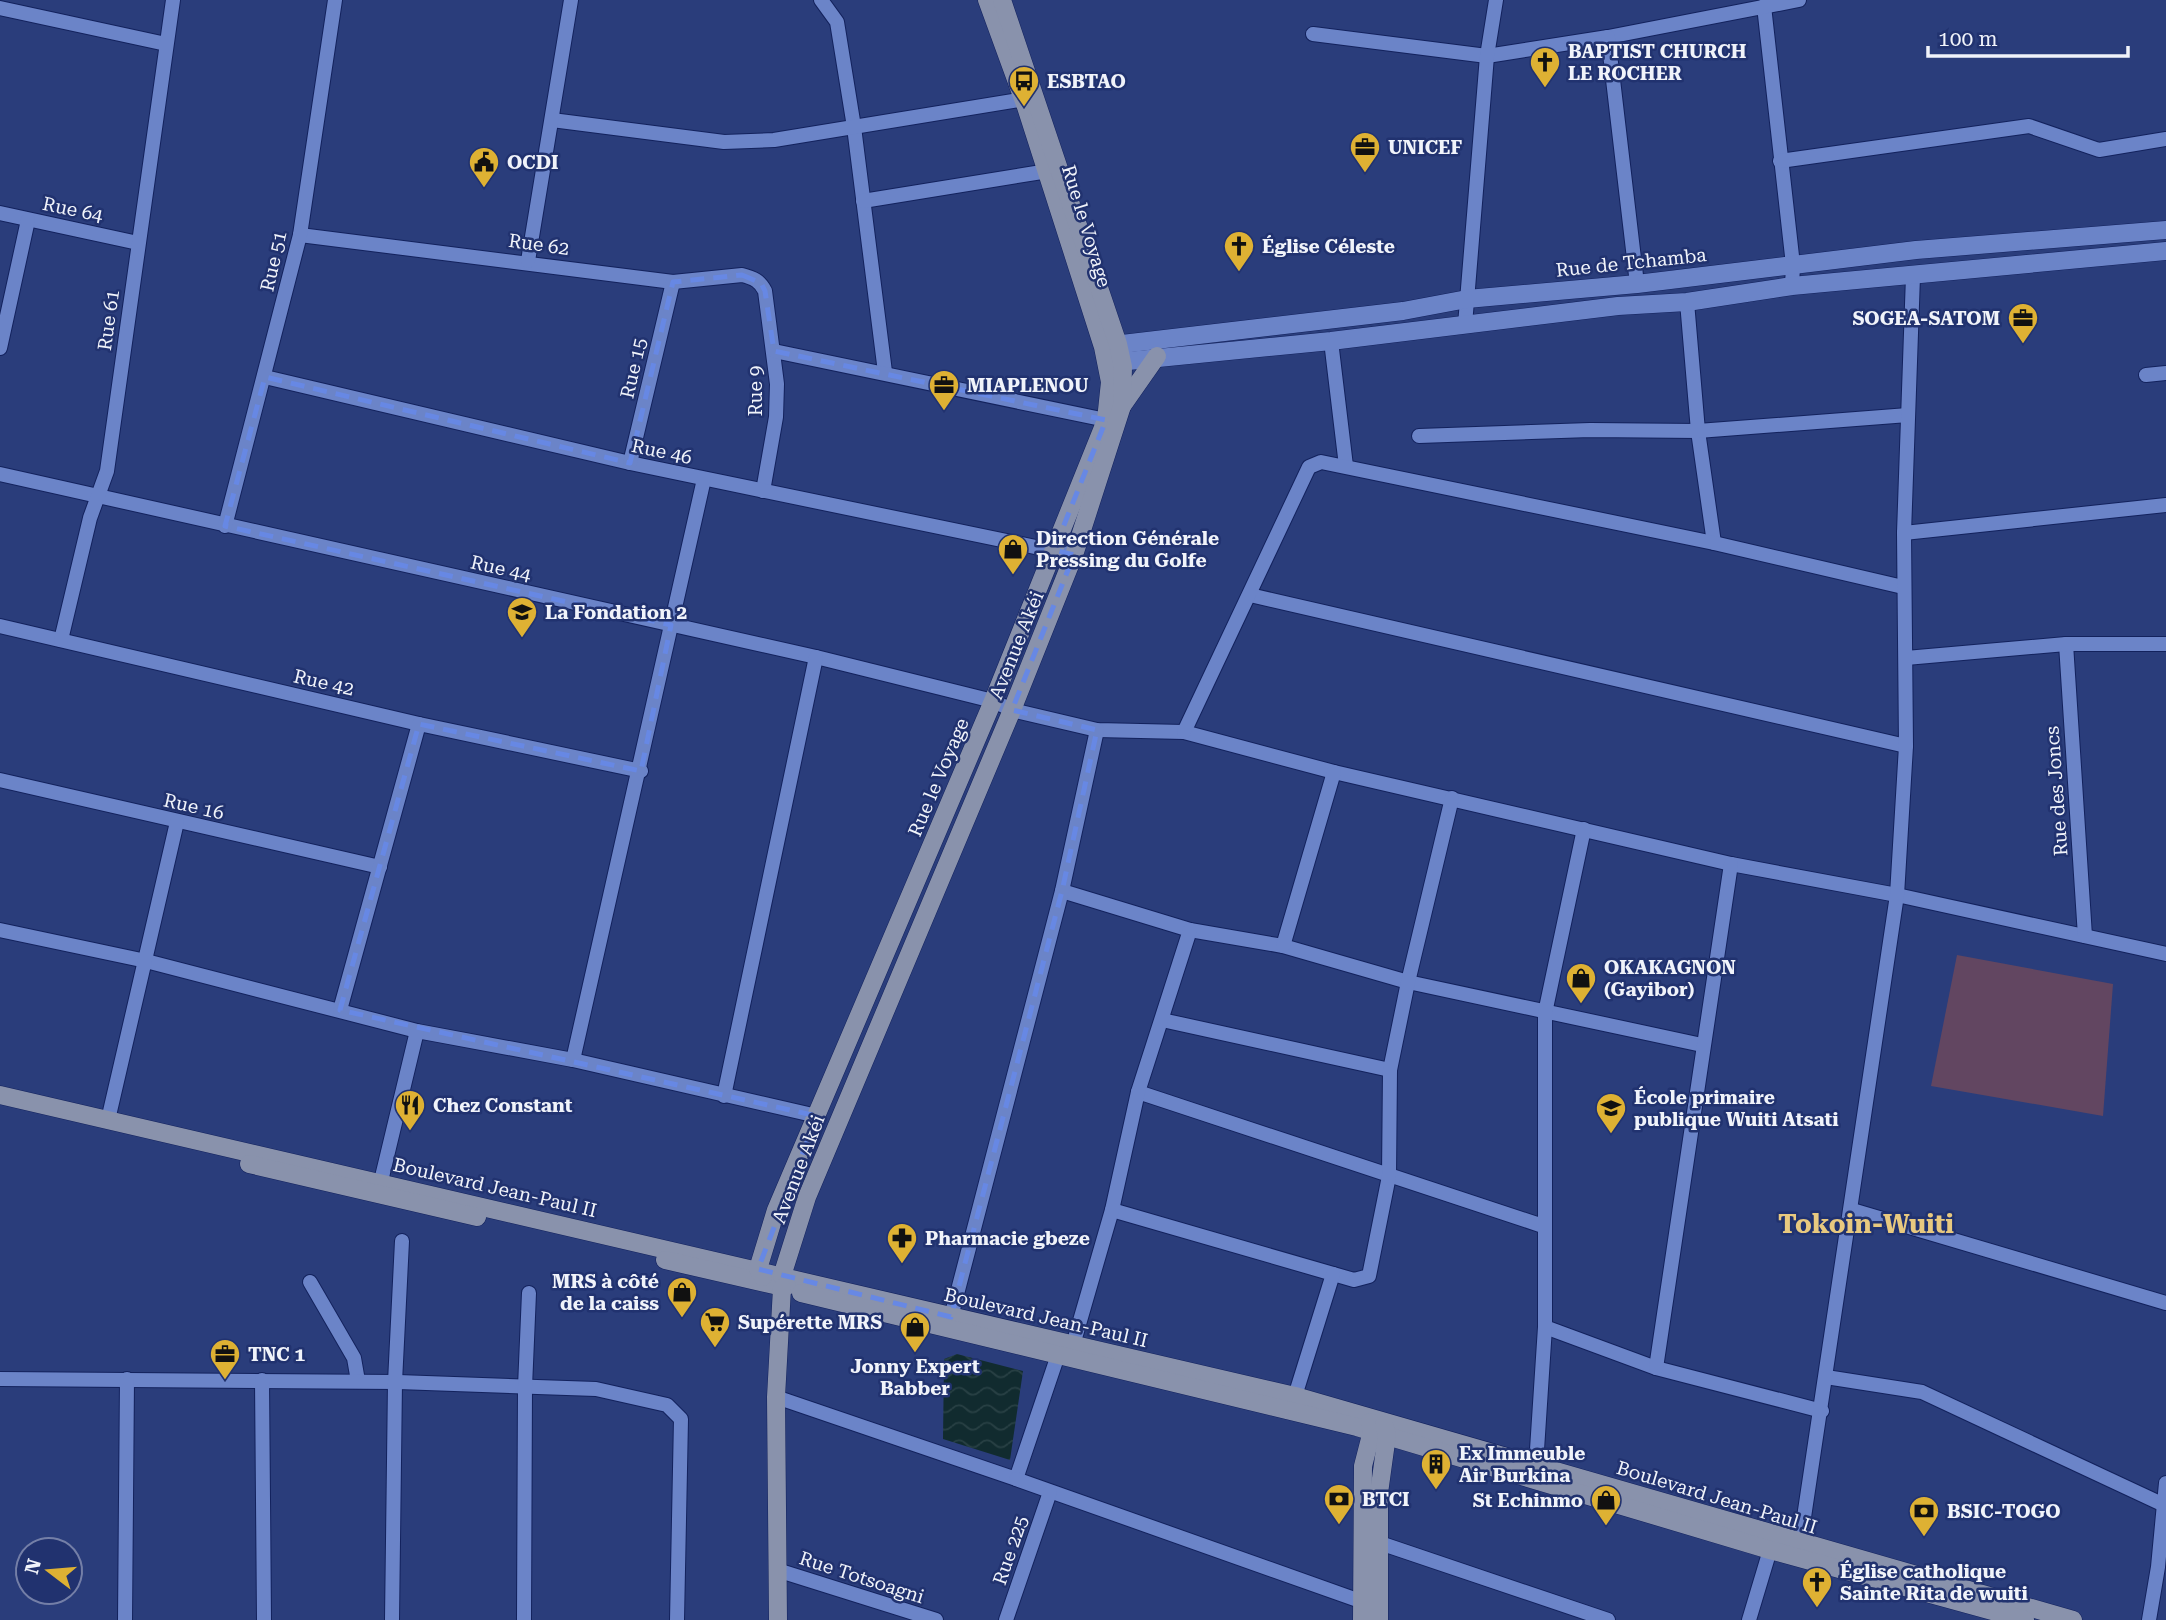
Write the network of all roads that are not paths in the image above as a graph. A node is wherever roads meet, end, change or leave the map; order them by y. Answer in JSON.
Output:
{"nodes":[{"id":1,"x":173,"y":0,"type":"edge"},
{"id":2,"x":335,"y":0,"type":"edge"},
{"id":3,"x":570,"y":0,"type":"edge"},
{"id":4,"x":821,"y":0,"type":"edge"},
{"id":5,"x":987,"y":0,"type":"edge"},
{"id":6,"x":1002,"y":0,"type":"edge"},
{"id":7,"x":1496,"y":0,"type":"edge"},
{"id":8,"x":1799,"y":0,"type":"edge"},
{"id":9,"x":1764,"y":6,"type":"junction"},
{"id":10,"x":0,"y":8,"type":"edge"},
{"id":11,"x":1313,"y":34,"type":"dead end"},
{"id":12,"x":1608,"y":37,"type":"junction"},
{"id":13,"x":166,"y":44,"type":"junction"},
{"id":14,"x":1487,"y":56,"type":"junction"},
{"id":15,"x":1030,"y":99,"type":"junction"},
{"id":16,"x":552,"y":120,"type":"junction"},
{"id":17,"x":854,"y":127,"type":"junction"},
{"id":18,"x":2166,"y":139,"type":"edge"},
{"id":19,"x":1780,"y":161,"type":"junction"},
{"id":20,"x":1048,"y":171,"type":"junction"},
{"id":21,"x":863,"y":201,"type":"junction"},
{"id":22,"x":0,"y":213,"type":"edge"},
{"id":23,"x":28,"y":220,"type":"junction"},
{"id":24,"x":2166,"y":230,"type":"edge"},
{"id":25,"x":300,"y":235,"type":"junction"},
{"id":26,"x":138,"y":243,"type":"junction"},
{"id":27,"x":2166,"y":251,"type":"edge"},
{"id":28,"x":528,"y":261,"type":"junction"},
{"id":29,"x":1793,"y":265,"type":"junction"},
{"id":30,"x":1913,"y":276,"type":"junction"},
{"id":31,"x":673,"y":282,"type":"junction"},
{"id":32,"x":1637,"y":284,"type":"junction"},
{"id":33,"x":1792,"y":286,"type":"junction"},
{"id":34,"x":765,"y":291,"type":"joint"},
{"id":35,"x":1467,"y":299,"type":"junction"},
{"id":36,"x":1687,"y":302,"type":"junction"},
{"id":37,"x":4,"y":315,"type":"edge"},
{"id":38,"x":1465,"y":325,"type":"junction"},
{"id":39,"x":1331,"y":341,"type":"junction"},
{"id":40,"x":0,"y":348,"type":"edge"},
{"id":41,"x":774,"y":351,"type":"junction"},
{"id":42,"x":1112,"y":354,"type":"junction"},
{"id":43,"x":1157,"y":356,"type":"junction"},
{"id":44,"x":885,"y":372,"type":"junction"},
{"id":45,"x":2166,"y":373,"type":"edge"},
{"id":46,"x":2146,"y":375,"type":"dead end"},
{"id":47,"x":265,"y":377,"type":"junction"},
{"id":48,"x":1122,"y":406,"type":"junction"},
{"id":49,"x":1908,"y":415,"type":"junction"},
{"id":50,"x":1111,"y":423,"type":"junction"},
{"id":51,"x":1698,"y":431,"type":"junction"},
{"id":52,"x":1419,"y":436,"type":"dead end"},
{"id":53,"x":631,"y":463,"type":"junction"},
{"id":54,"x":1346,"y":466,"type":"junction"},
{"id":55,"x":0,"y":474,"type":"edge"},
{"id":56,"x":704,"y":480,"type":"junction"},
{"id":57,"x":763,"y":491,"type":"junction"},
{"id":58,"x":98,"y":498,"type":"junction"},
{"id":59,"x":2166,"y":505,"type":"edge"},
{"id":60,"x":225,"y":526,"type":"junction"},
{"id":61,"x":1904,"y":533,"type":"junction"},
{"id":62,"x":1714,"y":543,"type":"junction"},
{"id":63,"x":1054,"y":550,"type":"junction"},
{"id":64,"x":1074,"y":555,"type":"junction"},
{"id":65,"x":1903,"y":587,"type":"junction"},
{"id":66,"x":1250,"y":595,"type":"junction"},
{"id":67,"x":671,"y":625,"type":"junction"},
{"id":68,"x":0,"y":626,"type":"edge"},
{"id":69,"x":61,"y":640,"type":"junction"},
{"id":70,"x":2066,"y":644,"type":"junction"},
{"id":71,"x":2166,"y":644,"type":"edge"},
{"id":72,"x":816,"y":657,"type":"junction"},
{"id":73,"x":1906,"y":658,"type":"junction"},
{"id":74,"x":993,"y":701,"type":"junction"},
{"id":75,"x":1012,"y":710,"type":"junction"},
{"id":76,"x":419,"y":724,"type":"junction"},
{"id":77,"x":1097,"y":730,"type":"junction"},
{"id":78,"x":1184,"y":732,"type":"junction"},
{"id":79,"x":1906,"y":746,"type":"junction"},
{"id":80,"x":641,"y":771,"type":"junction"},
{"id":81,"x":1334,"y":772,"type":"junction"},
{"id":82,"x":0,"y":780,"type":"edge"},
{"id":83,"x":1452,"y":798,"type":"junction"},
{"id":84,"x":177,"y":822,"type":"junction"},
{"id":85,"x":1584,"y":829,"type":"junction"},
{"id":86,"x":1731,"y":864,"type":"junction"},
{"id":87,"x":380,"y":867,"type":"junction"},
{"id":88,"x":1062,"y":891,"type":"junction"},
{"id":89,"x":1898,"y":895,"type":"junction"},
{"id":90,"x":0,"y":930,"type":"edge"},
{"id":91,"x":1190,"y":930,"type":"junction"},
{"id":92,"x":2085,"y":936,"type":"junction"},
{"id":93,"x":1283,"y":946,"type":"junction"},
{"id":94,"x":2166,"y":954,"type":"edge"},
{"id":95,"x":146,"y":961,"type":"junction"},
{"id":96,"x":1408,"y":982,"type":"junction"},
{"id":97,"x":340,"y":1010,"type":"junction"},
{"id":98,"x":1545,"y":1013,"type":"junction"},
{"id":99,"x":1162,"y":1020,"type":"junction"},
{"id":100,"x":417,"y":1031,"type":"junction"},
{"id":101,"x":1702,"y":1045,"type":"junction"},
{"id":102,"x":573,"y":1060,"type":"junction"},
{"id":103,"x":1390,"y":1070,"type":"junction"},
{"id":104,"x":1138,"y":1092,"type":"junction"},
{"id":105,"x":0,"y":1095,"type":"edge"},
{"id":106,"x":724,"y":1096,"type":"junction"},
{"id":107,"x":0,"y":1105,"type":"edge"},
{"id":108,"x":817,"y":1116,"type":"junction"},
{"id":109,"x":108,"y":1119,"type":"junction"},
{"id":110,"x":1390,"y":1176,"type":"junction"},
{"id":111,"x":381,"y":1181,"type":"junction"},
{"id":112,"x":1112,"y":1210,"type":"junction"},
{"id":113,"x":1852,"y":1210,"type":"junction"},
{"id":114,"x":1543,"y":1226,"type":"junction"},
{"id":115,"x":402,"y":1241,"type":"dead end"},
{"id":116,"x":1333,"y":1274,"type":"junction"},
{"id":117,"x":775,"y":1281,"type":"junction"},
{"id":118,"x":310,"y":1282,"type":"dead end"},
{"id":119,"x":528,"y":1293,"type":"dead end"},
{"id":120,"x":2166,"y":1303,"type":"edge"},
{"id":121,"x":951,"y":1317,"type":"junction"},
{"id":122,"x":1545,"y":1327,"type":"junction"},
{"id":123,"x":1073,"y":1345,"type":"junction"},
{"id":124,"x":1058,"y":1355,"type":"junction"},
{"id":125,"x":1656,"y":1368,"type":"junction"},
{"id":126,"x":1826,"y":1377,"type":"junction"},
{"id":127,"x":0,"y":1379,"type":"edge"},
{"id":128,"x":127,"y":1379,"type":"junction"},
{"id":129,"x":262,"y":1380,"type":"junction"},
{"id":130,"x":358,"y":1381,"type":"junction"},
{"id":131,"x":395,"y":1381,"type":"junction"},
{"id":132,"x":525,"y":1387,"type":"junction"},
{"id":133,"x":1295,"y":1396,"type":"junction"},
{"id":134,"x":776,"y":1397,"type":"junction"},
{"id":135,"x":1822,"y":1411,"type":"junction"},
{"id":136,"x":1378,"y":1428,"type":"junction"},
{"id":137,"x":1536,"y":1465,"type":"junction"},
{"id":138,"x":1372,"y":1470,"type":"junction"},
{"id":139,"x":1016,"y":1479,"type":"junction"},
{"id":140,"x":2166,"y":1483,"type":"edge"},
{"id":141,"x":1050,"y":1492,"type":"junction"},
{"id":142,"x":2164,"y":1505,"type":"junction"},
{"id":143,"x":1371,"y":1540,"type":"junction"},
{"id":144,"x":1800,"y":1544,"type":"junction"},
{"id":145,"x":1770,"y":1550,"type":"junction"},
{"id":146,"x":777,"y":1570,"type":"junction"},
{"id":147,"x":1363,"y":1611,"type":"edge"},
{"id":148,"x":1602,"y":1619,"type":"edge"},
{"id":149,"x":125,"y":1620,"type":"edge"},
{"id":150,"x":264,"y":1620,"type":"edge"},
{"id":151,"x":392,"y":1620,"type":"edge"},
{"id":152,"x":524,"y":1620,"type":"edge"},
{"id":153,"x":677,"y":1620,"type":"edge"},
{"id":154,"x":778,"y":1620,"type":"edge"},
{"id":155,"x":936,"y":1620,"type":"edge"},
{"id":156,"x":1006,"y":1620,"type":"edge"},
{"id":157,"x":1379,"y":1620,"type":"edge"},
{"id":158,"x":1749,"y":1620,"type":"edge"},
{"id":159,"x":2025,"y":1620,"type":"edge"},
{"id":160,"x":2073,"y":1620,"type":"edge"},
{"id":161,"x":2148,"y":1620,"type":"edge"}],
"edges":[{"from":1,"to":13,"type":"street","name":"Rue 61"},
{"from":2,"to":25,"type":"street","name":"Rue 51"},
{"from":3,"to":16,"type":"street"},
{"from":4,"to":17,"type":"street"},
{"from":5,"to":15,"type":"main road","name":"Rue le Voyage"},
{"from":6,"to":15,"type":"main road","name":"Avenue Akéi"},
{"from":7,"to":14,"type":"street"},
{"from":8,"to":9,"type":"street"},
{"from":9,"to":12,"type":"street"},
{"from":9,"to":19,"type":"street"},
{"from":10,"to":13,"type":"street"},
{"from":11,"to":14,"type":"street"},
{"from":12,"to":14,"type":"street"},
{"from":12,"to":32,"type":"street"},
{"from":13,"to":26,"type":"street","name":"Rue 61"},
{"from":14,"to":35,"type":"street"},
{"from":15,"to":17,"type":"street"},
{"from":15,"to":20,"type":"main road","name":"Rue le Voyage"},
{"from":15,"to":42,"type":"main road","name":"Avenue Akéi"},
{"from":16,"to":17,"type":"street"},
{"from":16,"to":28,"type":"street"},
{"from":17,"to":21,"type":"street"},
{"from":18,"to":19,"type":"street"},
{"from":19,"to":29,"type":"street"},
{"from":20,"to":21,"type":"street"},
{"from":20,"to":42,"type":"main road","name":"Rue le Voyage"},
{"from":21,"to":44,"type":"street"},
{"from":22,"to":23,"type":"street","name":"Rue 64"},
{"from":23,"to":26,"type":"street","name":"Rue 64"},
{"from":23,"to":37,"type":"street"},
{"from":24,"to":29,"type":"street","name":"Rue de Tchamba"},
{"from":25,"to":28,"type":"street","name":"Rue 62"},
{"from":25,"to":47,"type":"street","name":"Rue 51"},
{"from":26,"to":58,"type":"street","name":"Rue 61"},
{"from":27,"to":30,"type":"street"},
{"from":28,"to":31,"type":"street","name":"Rue 62"},
{"from":29,"to":32,"type":"street","name":"Rue de Tchamba"},
{"from":29,"to":33,"type":"street"},
{"from":30,"to":33,"type":"street"},
{"from":30,"to":49,"type":"street"},
{"from":31,"to":34,"type":"street","name":"Rue 62"},
{"from":31,"to":53,"type":"street","name":"Rue 15"},
{"from":32,"to":35,"type":"street","name":"Rue de Tchamba"},
{"from":33,"to":36,"type":"street"},
{"from":34,"to":41,"type":"street","name":"Rue 9"},
{"from":35,"to":38,"type":"street"},
{"from":35,"to":42,"type":"street","name":"Rue de Tchamba"},
{"from":36,"to":38,"type":"street"},
{"from":36,"to":51,"type":"street"},
{"from":37,"to":40,"type":"street"},
{"from":38,"to":39,"type":"street"},
{"from":39,"to":43,"type":"street"},
{"from":39,"to":54,"type":"street"},
{"from":41,"to":44,"type":"street"},
{"from":41,"to":57,"type":"street","name":"Rue 9"},
{"from":42,"to":43,"type":"street"},
{"from":42,"to":48,"type":"main road","name":"Avenue Akéi"},
{"from":42,"to":50,"type":"main road","name":"Rue le Voyage"},
{"from":43,"to":48,"type":"main road"},
{"from":44,"to":50,"type":"street"},
{"from":45,"to":46,"type":"street"},
{"from":47,"to":53,"type":"street","name":"Rue 46"},
{"from":47,"to":60,"type":"street","name":"Rue 51"},
{"from":48,"to":50,"type":"main road","name":"Avenue Akéi"},
{"from":49,"to":51,"type":"street"},
{"from":49,"to":61,"type":"street"},
{"from":50,"to":63,"type":"main road","name":"Rue le Voyage"},
{"from":50,"to":64,"type":"main road","name":"Avenue Akéi"},
{"from":51,"to":52,"type":"street"},
{"from":51,"to":62,"type":"street"},
{"from":53,"to":56,"type":"street","name":"Rue 46"},
{"from":54,"to":62,"type":"street"},
{"from":54,"to":66,"type":"street"},
{"from":55,"to":58,"type":"street","name":"Rue 44"},
{"from":56,"to":57,"type":"street","name":"Rue 46"},
{"from":56,"to":67,"type":"street"},
{"from":57,"to":63,"type":"street","name":"Rue 46"},
{"from":58,"to":60,"type":"street","name":"Rue 44"},
{"from":58,"to":69,"type":"street","name":"Rue 61"},
{"from":59,"to":61,"type":"street"},
{"from":60,"to":67,"type":"street","name":"Rue 44"},
{"from":61,"to":65,"type":"street"},
{"from":62,"to":65,"type":"street"},
{"from":63,"to":64,"type":"street","name":"Rue 46"},
{"from":63,"to":74,"type":"main road","name":"Rue le Voyage"},
{"from":64,"to":75,"type":"main road","name":"Avenue Akéi"},
{"from":65,"to":73,"type":"street"},
{"from":66,"to":78,"type":"street"},
{"from":66,"to":79,"type":"street"},
{"from":67,"to":72,"type":"street","name":"Rue 44"},
{"from":67,"to":80,"type":"street"},
{"from":68,"to":69,"type":"street","name":"Rue 42"},
{"from":69,"to":76,"type":"street","name":"Rue 42"},
{"from":70,"to":71,"type":"street"},
{"from":70,"to":73,"type":"street"},
{"from":70,"to":92,"type":"street","name":"Rue des Joncs"},
{"from":72,"to":74,"type":"street","name":"Rue 44"},
{"from":72,"to":106,"type":"street"},
{"from":73,"to":79,"type":"street"},
{"from":74,"to":75,"type":"street","name":"Rue 44"},
{"from":74,"to":108,"type":"main road","name":"Rue le Voyage"},
{"from":75,"to":77,"type":"street","name":"Rue 44"},
{"from":75,"to":117,"type":"main road","name":"Avenue Akéi"},
{"from":76,"to":80,"type":"street","name":"Rue 42"},
{"from":76,"to":87,"type":"street"},
{"from":77,"to":78,"type":"street","name":"Rue 44"},
{"from":77,"to":88,"type":"street"},
{"from":78,"to":81,"type":"street","name":"Rue 44"},
{"from":79,"to":89,"type":"street"},
{"from":80,"to":102,"type":"street"},
{"from":81,"to":83,"type":"street","name":"Rue 44"},
{"from":81,"to":93,"type":"street"},
{"from":82,"to":84,"type":"street","name":"Rue 16"},
{"from":83,"to":85,"type":"street","name":"Rue 44"},
{"from":83,"to":96,"type":"street"},
{"from":84,"to":87,"type":"street","name":"Rue 16"},
{"from":84,"to":95,"type":"street"},
{"from":85,"to":86,"type":"street","name":"Rue 44"},
{"from":85,"to":98,"type":"street"},
{"from":86,"to":89,"type":"street","name":"Rue 44"},
{"from":86,"to":101,"type":"street"},
{"from":87,"to":97,"type":"street"},
{"from":88,"to":91,"type":"street"},
{"from":88,"to":121,"type":"street"},
{"from":89,"to":92,"type":"street","name":"Rue 44"},
{"from":89,"to":113,"type":"street"},
{"from":90,"to":95,"type":"street"},
{"from":91,"to":93,"type":"street"},
{"from":91,"to":99,"type":"street"},
{"from":92,"to":94,"type":"street","name":"Rue 44"},
{"from":93,"to":96,"type":"street"},
{"from":95,"to":97,"type":"street"},
{"from":95,"to":109,"type":"street"},
{"from":96,"to":98,"type":"street"},
{"from":96,"to":103,"type":"street"},
{"from":97,"to":100,"type":"street"},
{"from":98,"to":101,"type":"street"},
{"from":98,"to":114,"type":"street"},
{"from":99,"to":103,"type":"street"},
{"from":99,"to":104,"type":"street"},
{"from":100,"to":102,"type":"street"},
{"from":100,"to":111,"type":"street"},
{"from":101,"to":125,"type":"street"},
{"from":102,"to":106,"type":"street"},
{"from":103,"to":110,"type":"street"},
{"from":104,"to":110,"type":"street"},
{"from":104,"to":112,"type":"street"},
{"from":105,"to":109,"type":"main road","name":"Boulevard Jean-Paul II"},
{"from":106,"to":108,"type":"street"},
{"from":107,"to":117,"type":"main road","name":"Boulevard Jean-Paul II"},
{"from":108,"to":117,"type":"main road","name":"Rue le Voyage"},
{"from":109,"to":111,"type":"main road","name":"Boulevard Jean-Paul II"},
{"from":110,"to":114,"type":"street"},
{"from":110,"to":116,"type":"street"},
{"from":111,"to":117,"type":"main road","name":"Boulevard Jean-Paul II"},
{"from":112,"to":116,"type":"street"},
{"from":112,"to":123,"type":"street"},
{"from":113,"to":120,"type":"street"},
{"from":113,"to":126,"type":"street"},
{"from":114,"to":122,"type":"street"},
{"from":115,"to":131,"type":"street"},
{"from":116,"to":133,"type":"street"},
{"from":117,"to":121,"type":"main road","name":"Boulevard Jean-Paul II"},
{"from":117,"to":124,"type":"main road","name":"Boulevard Jean-Paul II"},
{"from":117,"to":134,"type":"main road","name":"Avenue Akéi"},
{"from":118,"to":130,"type":"street"},
{"from":119,"to":132,"type":"street"},
{"from":121,"to":123,"type":"main road","name":"Boulevard Jean-Paul II"},
{"from":122,"to":125,"type":"street"},
{"from":122,"to":137,"type":"street"},
{"from":123,"to":133,"type":"main road","name":"Boulevard Jean-Paul II"},
{"from":124,"to":136,"type":"main road","name":"Boulevard Jean-Paul II"},
{"from":124,"to":139,"type":"street"},
{"from":125,"to":135,"type":"street"},
{"from":126,"to":135,"type":"street"},
{"from":126,"to":142,"type":"street"},
{"from":127,"to":128,"type":"street"},
{"from":128,"to":129,"type":"street"},
{"from":128,"to":149,"type":"street"},
{"from":129,"to":130,"type":"street"},
{"from":129,"to":150,"type":"street"},
{"from":130,"to":131,"type":"street"},
{"from":131,"to":132,"type":"street"},
{"from":131,"to":151,"type":"street"},
{"from":132,"to":152,"type":"street"},
{"from":132,"to":153,"type":"street"},
{"from":133,"to":136,"type":"main road","name":"Boulevard Jean-Paul II"},
{"from":134,"to":139,"type":"street"},
{"from":134,"to":146,"type":"main road","name":"Avenue Akéi"},
{"from":135,"to":144,"type":"street"},
{"from":136,"to":137,"type":"main road","name":"Boulevard Jean-Paul II"},
{"from":136,"to":138,"type":"main road"},
{"from":136,"to":138,"type":"main road"},
{"from":136,"to":145,"type":"main road","name":"Boulevard Jean-Paul II"},
{"from":137,"to":144,"type":"main road","name":"Boulevard Jean-Paul II"},
{"from":138,"to":143,"type":"main road"},
{"from":139,"to":141,"type":"street"},
{"from":140,"to":142,"type":"street"},
{"from":141,"to":147,"type":"street"},
{"from":141,"to":156,"type":"street","name":"Rue 225"},
{"from":142,"to":161,"type":"street"},
{"from":143,"to":147,"type":"main road"},
{"from":143,"to":148,"type":"street"},
{"from":143,"to":157,"type":"main road"},
{"from":144,"to":160,"type":"main road","name":"Boulevard Jean-Paul II"},
{"from":145,"to":158,"type":"street"},
{"from":145,"to":159,"type":"main road","name":"Boulevard Jean-Paul II"},
{"from":146,"to":154,"type":"main road","name":"Avenue Akéi"},
{"from":146,"to":155,"type":"street","name":"Rue Totsoagni"}]}
